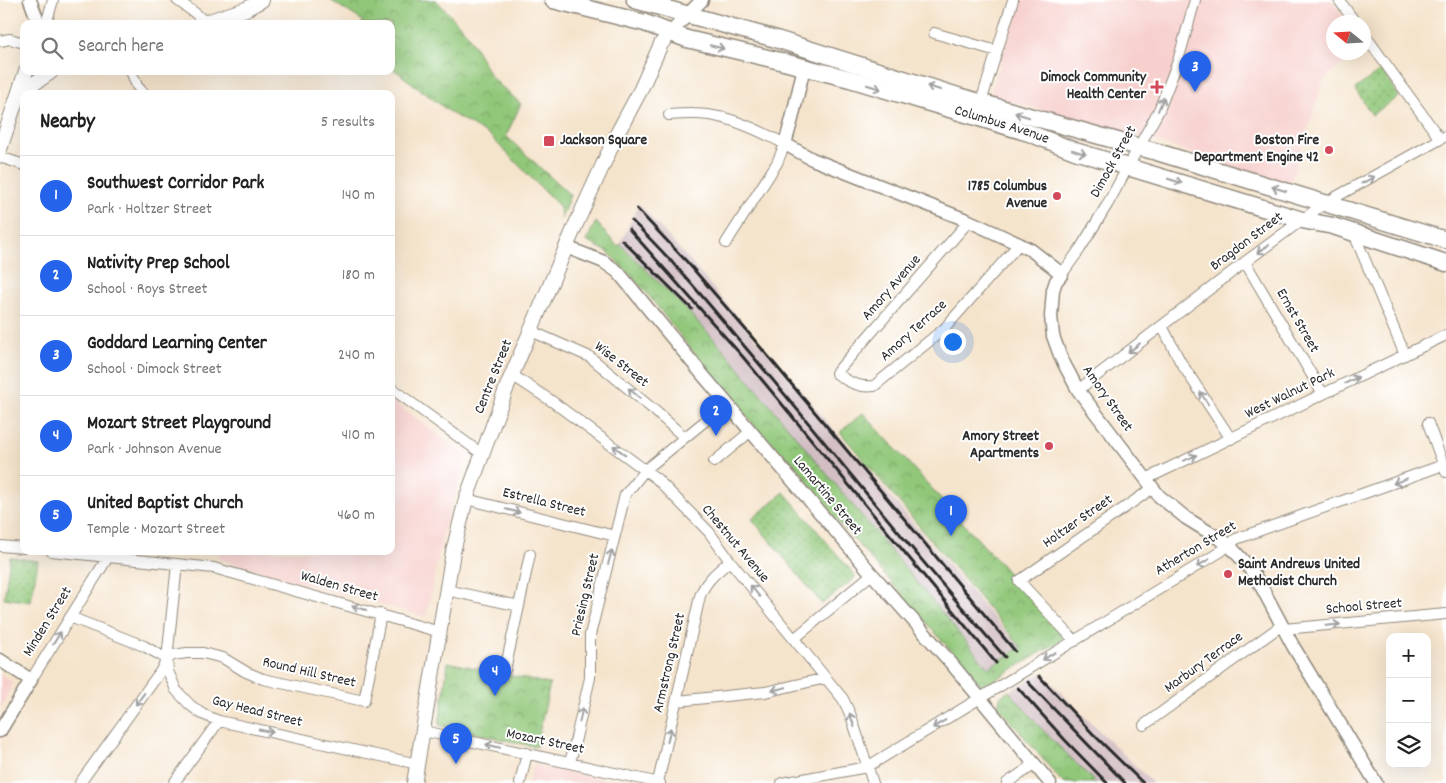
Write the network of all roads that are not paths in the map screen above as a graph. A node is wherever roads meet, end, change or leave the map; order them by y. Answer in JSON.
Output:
{"nodes":[{"id":1,"x":30,"y":0,"type":"edge"},
{"id":2,"x":53,"y":0,"type":"edge"},
{"id":3,"x":177,"y":0,"type":"edge"},
{"id":4,"x":262,"y":0,"type":"edge"},
{"id":5,"x":553,"y":0,"type":"edge"},
{"id":6,"x":635,"y":0,"type":"edge"},
{"id":7,"x":702,"y":0,"type":"edge"},
{"id":8,"x":1013,"y":0,"type":"edge"},
{"id":9,"x":1195,"y":0,"type":"edge"},
{"id":10,"x":1339,"y":0,"type":"edge"},
{"id":11,"x":688,"y":14,"type":"junction"},
{"id":12,"x":1350,"y":15,"type":"edge"},
{"id":13,"x":38,"y":20,"type":"edge"},
{"id":14,"x":47,"y":20,"type":"edge"},
{"id":15,"x":201,"y":20,"type":"edge"},
{"id":16,"x":212,"y":20,"type":"edge"},
{"id":17,"x":670,"y":33,"type":"junction"},
{"id":18,"x":934,"y":33,"type":"dead end"},
{"id":19,"x":0,"y":41,"type":"edge"},
{"id":20,"x":20,"y":42,"type":"edge"},
{"id":21,"x":1371,"y":43,"type":"edge"},
{"id":22,"x":997,"y":51,"type":"junction"},
{"id":23,"x":804,"y":67,"type":"junction"},
{"id":24,"x":25,"y":75,"type":"edge"},
{"id":25,"x":45,"y":75,"type":"edge"},
{"id":26,"x":133,"y":75,"type":"edge"},
{"id":27,"x":28,"y":90,"type":"edge"},
{"id":28,"x":140,"y":90,"type":"edge"},
{"id":29,"x":20,"y":100,"type":"edge"},
{"id":30,"x":981,"y":102,"type":"junction"},
{"id":31,"x":13,"y":110,"type":"junction"},
{"id":32,"x":668,"y":115,"type":"dead end"},
{"id":33,"x":1443,"y":138,"type":"edge"},
{"id":34,"x":784,"y":144,"type":"junction"},
{"id":35,"x":1140,"y":148,"type":"junction"},
{"id":36,"x":0,"y":149,"type":"edge"},
{"id":37,"x":0,"y":157,"type":"edge"},
{"id":38,"x":20,"y":164,"type":"edge"},
{"id":39,"x":1129,"y":167,"type":"junction"},
{"id":40,"x":1325,"y":203,"type":"junction"},
{"id":41,"x":1302,"y":220,"type":"junction"},
{"id":42,"x":969,"y":221,"type":"junction"},
{"id":43,"x":1359,"y":234,"type":"junction"},
{"id":44,"x":1446,"y":240,"type":"edge"},
{"id":45,"x":726,"y":242,"type":"dead end"},
{"id":46,"x":1019,"y":244,"type":"junction"},
{"id":47,"x":566,"y":247,"type":"junction"},
{"id":48,"x":1245,"y":262,"type":"junction"},
{"id":49,"x":1446,"y":263,"type":"edge"},
{"id":50,"x":1062,"y":274,"type":"junction"},
{"id":51,"x":1162,"y":326,"type":"junction"},
{"id":52,"x":531,"y":331,"type":"junction"},
{"id":53,"x":1446,"y":335,"type":"edge"},
{"id":54,"x":1405,"y":355,"type":"junction"},
{"id":55,"x":836,"y":373,"type":"joint"},
{"id":56,"x":512,"y":375,"type":"junction"},
{"id":57,"x":1078,"y":390,"type":"junction"},
{"id":58,"x":395,"y":391,"type":"edge"},
{"id":59,"x":1323,"y":394,"type":"junction"},
{"id":60,"x":727,"y":403,"type":"junction"},
{"id":61,"x":1428,"y":423,"type":"dead end"},
{"id":62,"x":751,"y":431,"type":"junction"},
{"id":63,"x":684,"y":437,"type":"junction"},
{"id":64,"x":1231,"y":439,"type":"junction"},
{"id":65,"x":482,"y":454,"type":"junction"},
{"id":66,"x":714,"y":462,"type":"dead end"},
{"id":67,"x":1445,"y":467,"type":"edge"},
{"id":68,"x":645,"y":470,"type":"junction"},
{"id":69,"x":1149,"y":484,"type":"junction"},
{"id":70,"x":466,"y":499,"type":"junction"},
{"id":71,"x":615,"y":536,"type":"junction"},
{"id":72,"x":1228,"y":544,"type":"junction"},
{"id":73,"x":0,"y":546,"type":"edge"},
{"id":74,"x":20,"y":548,"type":"edge"},
{"id":75,"x":530,"y":554,"type":"dead end"},
{"id":76,"x":94,"y":555,"type":"edge"},
{"id":77,"x":108,"y":557,"type":"junction"},
{"id":78,"x":730,"y":561,"type":"junction"},
{"id":79,"x":177,"y":564,"type":"junction"},
{"id":80,"x":872,"y":574,"type":"junction"},
{"id":81,"x":446,"y":590,"type":"junction"},
{"id":82,"x":519,"y":606,"type":"junction"},
{"id":83,"x":381,"y":614,"type":"junction"},
{"id":84,"x":1446,"y":614,"type":"edge"},
{"id":85,"x":70,"y":617,"type":"junction"},
{"id":86,"x":1283,"y":627,"type":"junction"},
{"id":87,"x":440,"y":632,"type":"junction"},
{"id":88,"x":794,"y":639,"type":"junction"},
{"id":89,"x":1075,"y":641,"type":"junction"},
{"id":90,"x":167,"y":659,"type":"junction"},
{"id":91,"x":0,"y":660,"type":"edge"},
{"id":92,"x":504,"y":670,"type":"dead end"},
{"id":93,"x":826,"y":678,"type":"junction"},
{"id":94,"x":31,"y":680,"type":"junction"},
{"id":95,"x":981,"y":699,"type":"junction"},
{"id":96,"x":677,"y":701,"type":"junction"},
{"id":97,"x":219,"y":721,"type":"junction"},
{"id":98,"x":1144,"y":726,"type":"dead end"},
{"id":99,"x":0,"y":730,"type":"edge"},
{"id":100,"x":424,"y":731,"type":"junction"},
{"id":101,"x":527,"y":753,"type":"junction"},
{"id":102,"x":570,"y":763,"type":"junction"},
{"id":103,"x":418,"y":764,"type":"junction"},
{"id":104,"x":1035,"y":764,"type":"junction"},
{"id":105,"x":867,"y":767,"type":"junction"},
{"id":106,"x":80,"y":783,"type":"edge"},
{"id":107,"x":174,"y":783,"type":"edge"},
{"id":108,"x":414,"y":783,"type":"edge"},
{"id":109,"x":520,"y":783,"type":"edge"},
{"id":110,"x":659,"y":783,"type":"edge"},
{"id":111,"x":782,"y":783,"type":"edge"},
{"id":112,"x":873,"y":783,"type":"edge"},
{"id":113,"x":1007,"y":783,"type":"edge"},
{"id":114,"x":1050,"y":783,"type":"edge"},
{"id":115,"x":1376,"y":783,"type":"edge"}],
"edges":[{"from":1,"to":13,"type":"street"},
{"from":2,"to":14,"type":"street"},
{"from":3,"to":15,"type":"street"},
{"from":4,"to":16,"type":"main road"},
{"from":5,"to":17,"type":"main road","name":"Columbus Avenue"},
{"from":6,"to":11,"type":"main road","name":"Columbus Avenue"},
{"from":7,"to":11,"type":"street","name":"Centre Street"},
{"from":8,"to":22,"type":"street"},
{"from":35,"to":9,"type":"street","name":"Dimock Street","one_way":true},
{"from":10,"to":12,"type":"street"},
{"from":11,"to":17,"type":"street","name":"Centre Street"},
{"from":30,"to":11,"type":"main road","name":"Columbus Avenue","one_way":true},
{"from":17,"to":23,"type":"main road","name":"Columbus Avenue","one_way":true},
{"from":17,"to":47,"type":"main road","name":"Centre Street"},
{"from":18,"to":22,"type":"street"},
{"from":19,"to":20,"type":"street"},
{"from":21,"to":33,"type":"street"},
{"from":22,"to":30,"type":"street"},
{"from":23,"to":34,"type":"street"},
{"from":23,"to":39,"type":"main road","name":"Columbus Avenue","one_way":true},
{"from":24,"to":31,"type":"main road"},
{"from":25,"to":27,"type":"main road"},
{"from":26,"to":28,"type":"street"},
{"from":29,"to":31,"type":"main road"},
{"from":35,"to":30,"type":"main road","name":"Columbus Avenue","one_way":true},
{"from":31,"to":36,"type":"main road"},
{"from":32,"to":34,"type":"street"},
{"from":40,"to":33,"type":"street","name":"Bragdon Street","one_way":true},
{"from":34,"to":42,"type":"street"},
{"from":34,"to":45,"type":"street"},
{"from":35,"to":39,"type":"street","name":"Dimock Street"},
{"from":40,"to":35,"type":"main road","name":"Columbus Avenue","one_way":true},
{"from":37,"to":38,"type":"street"},
{"from":39,"to":41,"type":"main road","name":"Columbus Avenue","one_way":true},
{"from":39,"to":50,"type":"street","name":"Dimock Street"},
{"from":40,"to":41,"type":"street","name":"Bragdon Street"},
{"from":40,"to":44,"type":"main road","name":"Columbus Avenue"},
{"from":41,"to":43,"type":"main road","name":"Columbus Avenue"},
{"from":41,"to":48,"type":"street","name":"Bragdon Street","one_way":true},
{"from":42,"to":46,"type":"street"},
{"from":42,"to":55,"type":"street","name":"Amory Avenue"},
{"from":43,"to":49,"type":"main road","name":"Columbus Avenue"},
{"from":43,"to":54,"type":"street"},
{"from":46,"to":50,"type":"street"},
{"from":46,"to":55,"type":"street","name":"Amory Terrace"},
{"from":47,"to":52,"type":"main road","name":"Centre Street"},
{"from":47,"to":60,"type":"street","name":"Lamartine Street"},
{"from":48,"to":51,"type":"street","name":"Bragdon Street"},
{"from":48,"to":59,"type":"street","name":"Ernst Street"},
{"from":50,"to":57,"type":"street","name":"Amory Street"},
{"from":51,"to":57,"type":"street","name":"Bragdon Street","one_way":true},
{"from":64,"to":51,"type":"street","one_way":true},
{"from":52,"to":56,"type":"main road","name":"Centre Street"},
{"from":63,"to":52,"type":"street","name":"Wise Street","one_way":true},
{"from":53,"to":54,"type":"street","name":"West Walnut Park"},
{"from":59,"to":54,"type":"street","name":"West Walnut Park","one_way":true},
{"from":56,"to":65,"type":"main road","name":"Centre Street"},
{"from":68,"to":56,"type":"street","name":"Chestnut Avenue","one_way":true},
{"from":57,"to":69,"type":"street","name":"Amory Street"},
{"from":58,"to":65,"type":"street"},
{"from":59,"to":64,"type":"street","name":"West Walnut Park"},
{"from":60,"to":62,"type":"street","name":"Lamartine Street"},
{"from":60,"to":63,"type":"street","name":"Priesing Street"},
{"from":61,"to":67,"type":"street"},
{"from":62,"to":66,"type":"street"},
{"from":62,"to":80,"type":"street","name":"Lamartine Street"},
{"from":63,"to":68,"type":"street","name":"Priesing Street"},
{"from":69,"to":64,"type":"street","name":"West Walnut Park","one_way":true},
{"from":65,"to":70,"type":"main road","name":"Centre Street"},
{"from":67,"to":72,"type":"street","name":"Atherton Street","one_way":true},
{"from":68,"to":71,"type":"street","name":"Priesing Street"},
{"from":68,"to":78,"type":"street","name":"Chestnut Avenue"},
{"from":69,"to":72,"type":"street","name":"Amory Street"},
{"from":69,"to":89,"type":"street","name":"Holtzer Street"},
{"from":70,"to":71,"type":"street","name":"Estrella Street","one_way":true},
{"from":70,"to":81,"type":"main road","name":"Centre Street"},
{"from":102,"to":71,"type":"street","name":"Priesing Street","one_way":true},
{"from":72,"to":86,"type":"street","name":"Amory Street"},
{"from":72,"to":89,"type":"street","name":"Atherton Street","one_way":true},
{"from":73,"to":74,"type":"street"},
{"from":75,"to":82,"type":"street"},
{"from":76,"to":77,"type":"street","name":"Walden Street"},
{"from":77,"to":79,"type":"street","name":"Walden Street"},
{"from":77,"to":85,"type":"street","name":"Minden Street"},
{"from":88,"to":78,"type":"street","name":"Chestnut Avenue","one_way":true},
{"from":78,"to":96,"type":"street","name":"Armstrong Street"},
{"from":83,"to":79,"type":"street","name":"Walden Street","one_way":true},
{"from":79,"to":90,"type":"street"},
{"from":80,"to":88,"type":"street"},
{"from":80,"to":95,"type":"street","name":"Lamartine Street"},
{"from":81,"to":82,"type":"street"},
{"from":81,"to":87,"type":"main road","name":"Centre Street"},
{"from":82,"to":92,"type":"street"},
{"from":83,"to":87,"type":"street","name":"Walden Street"},
{"from":83,"to":90,"type":"street","name":"Round Hill Street"},
{"from":86,"to":84,"type":"street","name":"School Street","one_way":true},
{"from":85,"to":90,"type":"street"},
{"from":94,"to":85,"type":"street","name":"Minden Street","one_way":true},
{"from":86,"to":98,"type":"street","name":"Marbury Terrace"},
{"from":86,"to":115,"type":"street","name":"Amory Street"},
{"from":87,"to":100,"type":"main road","name":"Centre Street"},
{"from":88,"to":93,"type":"street","name":"Chestnut Avenue"},
{"from":89,"to":95,"type":"street","name":"Atherton Street","one_way":true},
{"from":90,"to":97,"type":"street","name":"Gay Head Street"},
{"from":90,"to":106,"type":"street","one_way":true},
{"from":91,"to":94,"type":"street"},
{"from":93,"to":96,"type":"street","one_way":true},
{"from":105,"to":93,"type":"street","name":"Chestnut Avenue","one_way":true},
{"from":94,"to":99,"type":"street","name":"Minden Street"},
{"from":95,"to":104,"type":"street","name":"Lamartine Street"},
{"from":95,"to":105,"type":"street","one_way":true},
{"from":110,"to":96,"type":"street","name":"Armstrong Street","one_way":true},
{"from":97,"to":103,"type":"street","name":"Gay Head Street","one_way":true},
{"from":97,"to":107,"type":"street"},
{"from":101,"to":100,"type":"street","name":"Mozart Street","one_way":true},
{"from":100,"to":103,"type":"main road","name":"Centre Street"},
{"from":101,"to":102,"type":"street","name":"Mozart Street"},
{"from":101,"to":109,"type":"street"},
{"from":102,"to":110,"type":"street","name":"Mozart Street"},
{"from":103,"to":108,"type":"main road","name":"Centre Street"},
{"from":104,"to":113,"type":"street"},
{"from":104,"to":114,"type":"street","name":"Lamartine Street"},
{"from":105,"to":111,"type":"street"},
{"from":105,"to":112,"type":"street","name":"Chestnut Avenue"}]}
